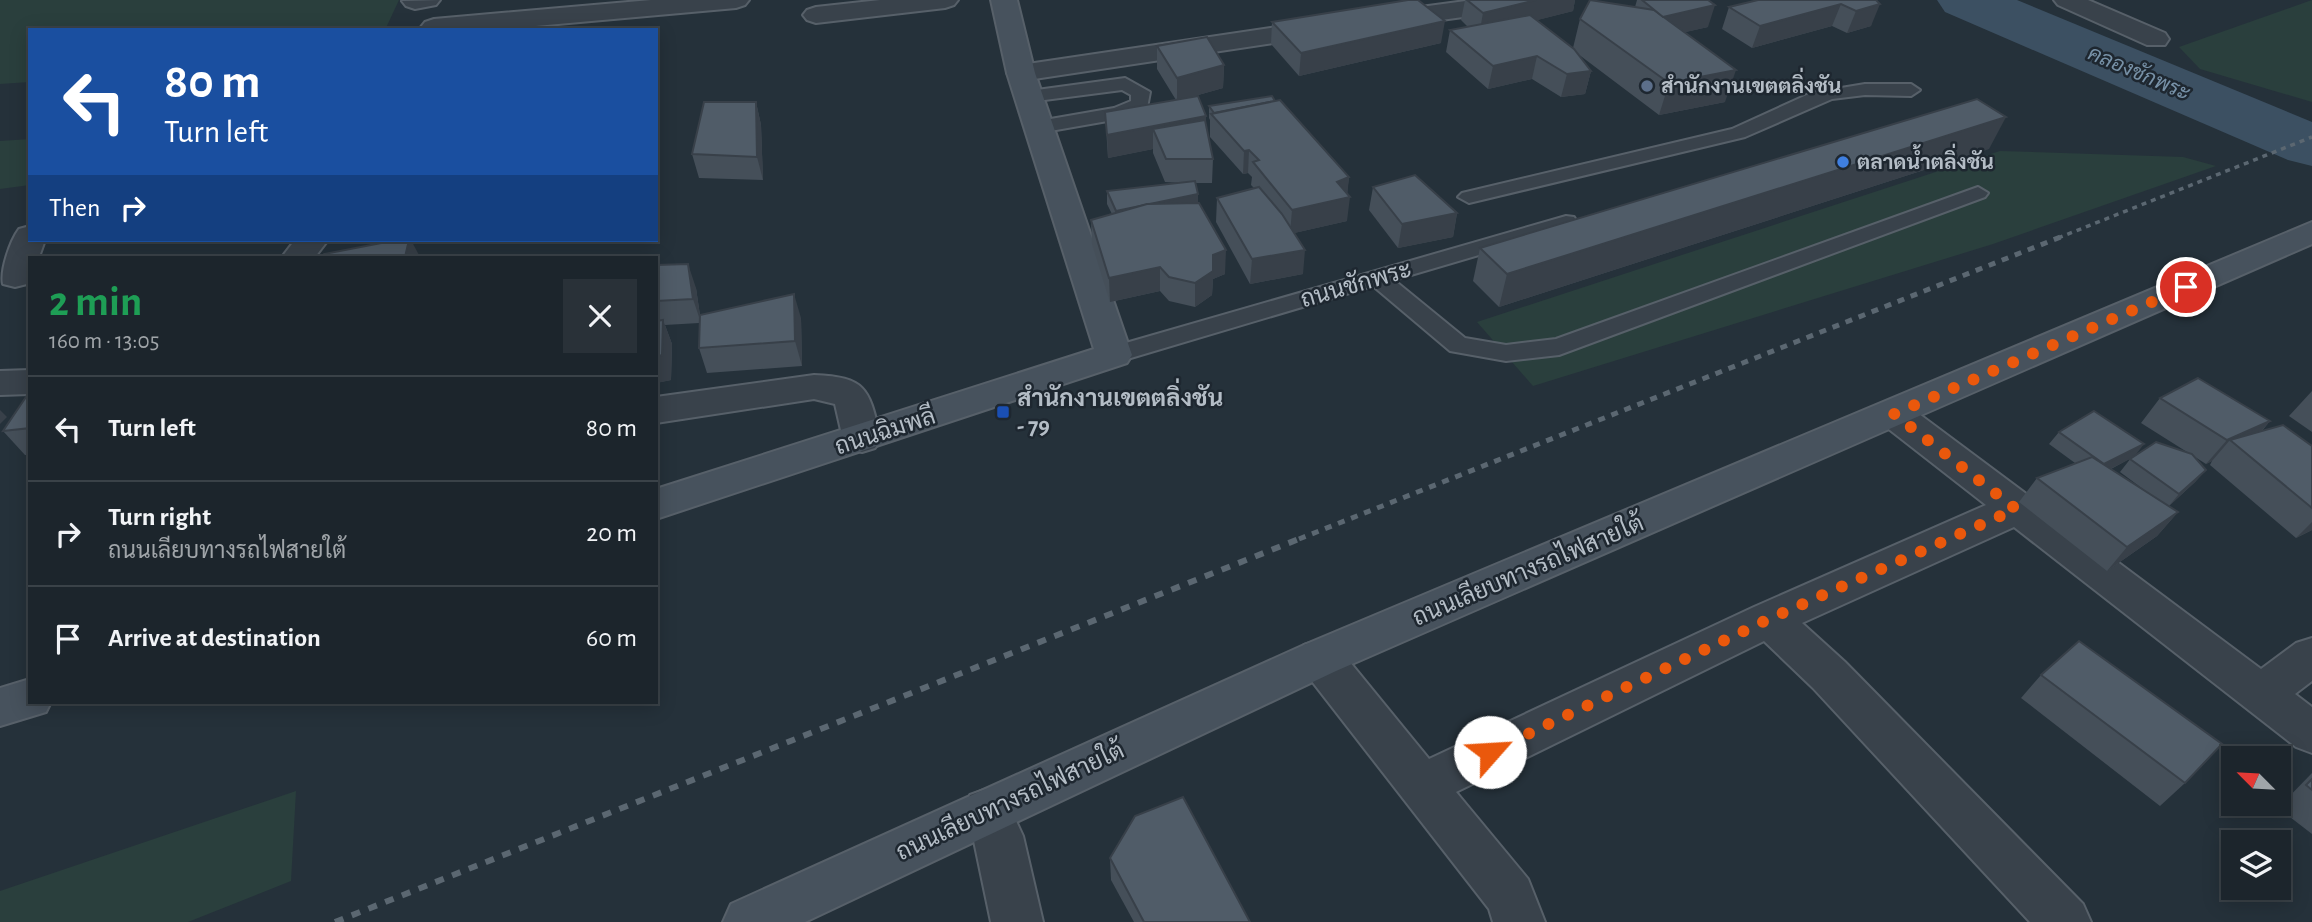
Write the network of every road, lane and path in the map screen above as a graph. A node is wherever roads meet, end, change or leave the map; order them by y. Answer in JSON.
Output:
{"nodes":[{"id":1,"x":736,"y":0,"type":"edge"},
{"id":2,"x":945,"y":0,"type":"edge"},
{"id":3,"x":1004,"y":0,"type":"edge"},
{"id":4,"x":2067,"y":0,"type":"edge"},
{"id":5,"x":1520,"y":2,"type":"edge"},
{"id":6,"x":816,"y":15,"type":"dead end"},
{"id":7,"x":434,"y":27,"type":"dead end"},
{"id":8,"x":2157,"y":38,"type":"dead end"},
{"id":9,"x":1025,"y":85,"type":"junction"},
{"id":10,"x":1911,"y":89,"type":"dead end"},
{"id":11,"x":1039,"y":127,"type":"junction"},
{"id":12,"x":1978,"y":193,"type":"dead end"},
{"id":13,"x":1469,"y":197,"type":"dead end"},
{"id":14,"x":1582,"y":218,"type":"edge"},
{"id":15,"x":2312,"y":232,"type":"edge"},
{"id":16,"x":28,"y":241,"type":"edge"},
{"id":17,"x":310,"y":242,"type":"edge"},
{"id":18,"x":299,"y":256,"type":"edge"},
{"id":19,"x":15,"y":277,"type":"edge"},
{"id":20,"x":1377,"y":278,"type":"junction"},
{"id":21,"x":1114,"y":355,"type":"junction"},
{"id":22,"x":28,"y":382,"type":"edge"},
{"id":23,"x":0,"y":383,"type":"edge"},
{"id":24,"x":658,"y":410,"type":"edge"},
{"id":25,"x":1901,"y":411,"type":"junction"},
{"id":26,"x":862,"y":439,"type":"junction"},
{"id":27,"x":658,"y":503,"type":"edge"},
{"id":28,"x":2016,"y":509,"type":"junction"},
{"id":29,"x":1769,"y":619,"type":"junction"},
{"id":30,"x":2312,"y":656,"type":"edge"},
{"id":31,"x":1320,"y":658,"type":"junction"},
{"id":32,"x":2263,"y":692,"type":"junction"},
{"id":33,"x":28,"y":699,"type":"edge"},
{"id":34,"x":0,"y":707,"type":"edge"},
{"id":35,"x":2312,"y":733,"type":"edge"},
{"id":36,"x":1422,"y":785,"type":"junction"},
{"id":37,"x":987,"y":811,"type":"junction"},
{"id":38,"x":750,"y":922,"type":"edge"},
{"id":39,"x":1017,"y":922,"type":"edge"},
{"id":40,"x":1519,"y":922,"type":"edge"},
{"id":41,"x":2065,"y":922,"type":"edge"}],
"edges":[{"from":1,"to":7,"type":"street"},
{"from":2,"to":6,"type":"street"},
{"from":3,"to":9,"type":"main road"},
{"from":4,"to":8,"type":"street"},
{"from":5,"to":9,"type":"street"},
{"from":9,"to":11,"type":"main road"},
{"from":9,"to":11,"type":"lane"},
{"from":10,"to":13,"type":"lane"},
{"from":11,"to":21,"type":"main road"},
{"from":12,"to":20,"type":"lane"},
{"from":14,"to":20,"type":"lane","name":"ถนนชักพระ"},
{"from":15,"to":25,"type":"main road","name":"ถนนเลียบทางรถไฟสายใต้"},
{"from":16,"to":19,"type":"street"},
{"from":17,"to":18,"type":"street"},
{"from":20,"to":21,"type":"lane","name":"ถนนชักพระ"},
{"from":21,"to":26,"type":"main road","name":"ถนนฉิมพลี"},
{"from":22,"to":23,"type":"street"},
{"from":24,"to":26,"type":"street"},
{"from":25,"to":28,"type":"street"},
{"from":25,"to":31,"type":"main road","name":"ถนนเลียบทางรถไฟสายใต้"},
{"from":26,"to":27,"type":"main road","name":"ถนนฉิมพลี"},
{"from":28,"to":29,"type":"street"},
{"from":28,"to":32,"type":"street"},
{"from":29,"to":36,"type":"street"},
{"from":29,"to":41,"type":"street"},
{"from":30,"to":32,"type":"street"},
{"from":31,"to":36,"type":"street"},
{"from":31,"to":37,"type":"main road","name":"ถนนเลียบทางรถไฟสายใต้"},
{"from":32,"to":35,"type":"street"},
{"from":33,"to":34,"type":"main road"},
{"from":36,"to":40,"type":"street"},
{"from":37,"to":38,"type":"main road","name":"ถนนเลียบทางรถไฟสายใต้"},
{"from":37,"to":39,"type":"street"}]}
